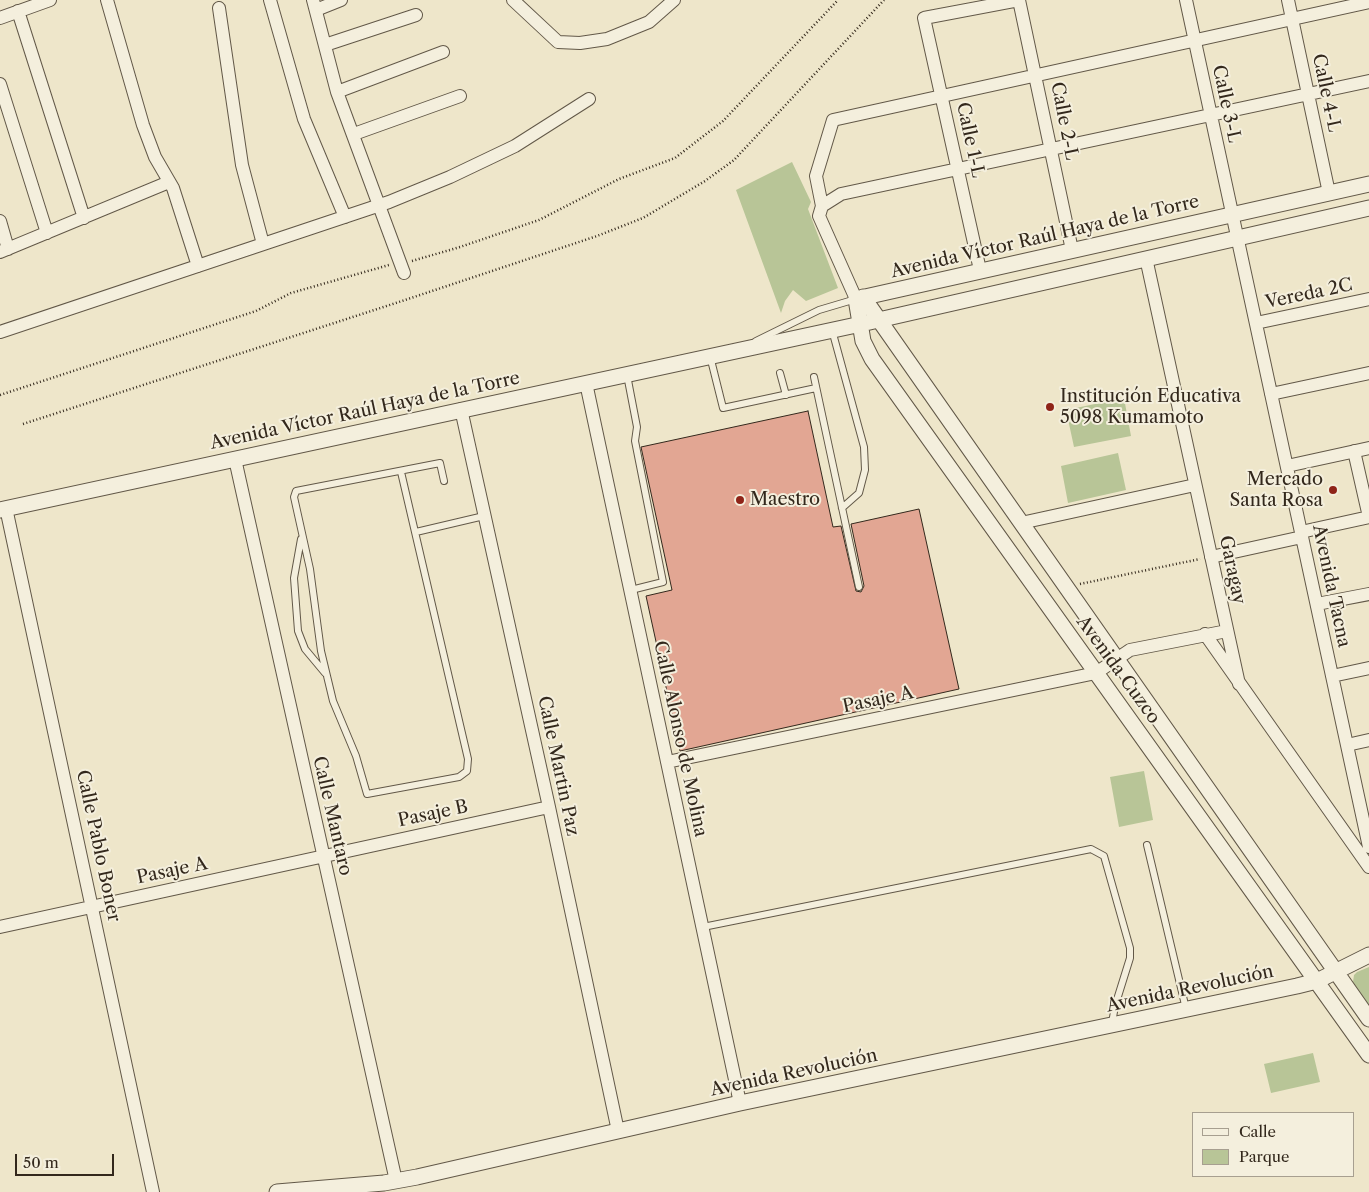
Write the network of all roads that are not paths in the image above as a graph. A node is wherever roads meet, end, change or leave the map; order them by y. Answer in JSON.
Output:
{"nodes":[{"id":1,"x":50,"y":0,"type":"edge"},
{"id":2,"x":107,"y":0,"type":"edge"},
{"id":3,"x":270,"y":0,"type":"edge"},
{"id":4,"x":341,"y":0,"type":"edge"},
{"id":5,"x":513,"y":0,"type":"edge"},
{"id":6,"x":674,"y":0,"type":"edge"},
{"id":7,"x":1019,"y":0,"type":"edge"},
{"id":8,"x":1186,"y":0,"type":"edge"},
{"id":9,"x":1288,"y":0,"type":"edge"},
{"id":10,"x":1369,"y":2,"type":"edge"},
{"id":11,"x":314,"y":5,"type":"edge"},
{"id":12,"x":219,"y":8,"type":"dead end"},
{"id":13,"x":18,"y":11,"type":"junction"},
{"id":14,"x":416,"y":15,"type":"dead end"},
{"id":15,"x":0,"y":18,"type":"edge"},
{"id":16,"x":1292,"y":18,"type":"junction"},
{"id":17,"x":1195,"y":42,"type":"junction"},
{"id":18,"x":325,"y":46,"type":"junction"},
{"id":19,"x":443,"y":52,"type":"dead end"},
{"id":20,"x":1037,"y":75,"type":"junction"},
{"id":21,"x":1369,"y":81,"type":"edge"},
{"id":22,"x":0,"y":84,"type":"edge"},
{"id":23,"x":337,"y":92,"type":"junction"},
{"id":24,"x":1308,"y":94,"type":"junction"},
{"id":25,"x":460,"y":96,"type":"dead end"},
{"id":26,"x":942,"y":96,"type":"junction"},
{"id":27,"x":588,"y":100,"type":"dead end"},
{"id":28,"x":1210,"y":114,"type":"junction"},
{"id":29,"x":354,"y":134,"type":"junction"},
{"id":30,"x":1052,"y":150,"type":"junction"},
{"id":31,"x":958,"y":169,"type":"junction"},
{"id":32,"x":169,"y":182,"type":"junction"},
{"id":33,"x":1369,"y":184,"type":"edge"},
{"id":34,"x":1329,"y":192,"type":"junction"},
{"id":35,"x":380,"y":205,"type":"junction"},
{"id":36,"x":822,"y":206,"type":"junction"},
{"id":37,"x":1369,"y":208,"type":"edge"},
{"id":38,"x":1232,"y":214,"type":"junction"},
{"id":39,"x":345,"y":217,"type":"junction"},
{"id":40,"x":84,"y":218,"type":"junction"},
{"id":41,"x":0,"y":221,"type":"edge"},
{"id":42,"x":47,"y":233,"type":"junction"},
{"id":43,"x":1238,"y":238,"type":"junction"},
{"id":44,"x":263,"y":244,"type":"junction"},
{"id":45,"x":1072,"y":250,"type":"junction"},
{"id":46,"x":4,"y":251,"type":"edge"},
{"id":47,"x":1146,"y":258,"type":"junction"},
{"id":48,"x":198,"y":266,"type":"junction"},
{"id":49,"x":403,"y":268,"type":"road end"},
{"id":50,"x":980,"y":270,"type":"junction"},
{"id":51,"x":860,"y":298,"type":"junction"},
{"id":52,"x":1369,"y":299,"type":"edge"},
{"id":53,"x":877,"y":318,"type":"junction"},
{"id":54,"x":1256,"y":323,"type":"junction"},
{"id":55,"x":861,"y":324,"type":"junction"},
{"id":56,"x":832,"y":330,"type":"junction"},
{"id":57,"x":0,"y":332,"type":"edge"},
{"id":58,"x":738,"y":350,"type":"junction"},
{"id":59,"x":710,"y":356,"type":"junction"},
{"id":60,"x":780,"y":373,"type":"dead end"},
{"id":61,"x":1369,"y":373,"type":"edge"},
{"id":62,"x":627,"y":374,"type":"junction"},
{"id":63,"x":814,"y":377,"type":"dead end"},
{"id":64,"x":586,"y":383,"type":"junction"},
{"id":65,"x":816,"y":388,"type":"junction"},
{"id":66,"x":1271,"y":394,"type":"junction"},
{"id":67,"x":786,"y":395,"type":"junction"},
{"id":68,"x":461,"y":409,"type":"junction"},
{"id":69,"x":1369,"y":448,"type":"edge"},
{"id":70,"x":1354,"y":451,"type":"junction"},
{"id":71,"x":235,"y":458,"type":"junction"},
{"id":72,"x":1287,"y":466,"type":"junction"},
{"id":73,"x":401,"y":472,"type":"junction"},
{"id":74,"x":444,"y":481,"type":"dead end"},
{"id":75,"x":1195,"y":485,"type":"junction"},
{"id":76,"x":842,"y":508,"type":"junction"},
{"id":77,"x":3,"y":509,"type":"edge"},
{"id":78,"x":484,"y":516,"type":"junction"},
{"id":79,"x":1369,"y":517,"type":"edge"},
{"id":80,"x":1021,"y":523,"type":"junction"},
{"id":81,"x":416,"y":532,"type":"junction"},
{"id":82,"x":1301,"y":534,"type":"junction"},
{"id":83,"x":301,"y":536,"type":"junction"},
{"id":84,"x":1211,"y":557,"type":"junction"},
{"id":85,"x":859,"y":587,"type":"dead end"},
{"id":86,"x":630,"y":590,"type":"junction"},
{"id":87,"x":1369,"y":594,"type":"edge"},
{"id":88,"x":1317,"y":604,"type":"junction"},
{"id":89,"x":1227,"y":631,"type":"junction"},
{"id":90,"x":1205,"y":634,"type":"junction"},
{"id":91,"x":1117,"y":657,"type":"junction"},
{"id":92,"x":1369,"y":668,"type":"edge"},
{"id":93,"x":1096,"y":673,"type":"junction"},
{"id":94,"x":327,"y":676,"type":"junction"},
{"id":95,"x":1332,"y":676,"type":"junction"},
{"id":96,"x":1239,"y":684,"type":"junction"},
{"id":97,"x":1369,"y":740,"type":"edge"},
{"id":98,"x":1347,"y":745,"type":"junction"},
{"id":99,"x":667,"y":762,"type":"junction"},
{"id":100,"x":549,"y":806,"type":"junction"},
{"id":101,"x":1366,"y":818,"type":"edge"},
{"id":102,"x":1148,"y":845,"type":"dead end"},
{"id":103,"x":1369,"y":847,"type":"edge"},
{"id":104,"x":323,"y":855,"type":"junction"},
{"id":105,"x":1369,"y":867,"type":"edge"},
{"id":106,"x":93,"y":906,"type":"junction"},
{"id":107,"x":0,"y":927,"type":"edge"},
{"id":108,"x":703,"y":927,"type":"junction"},
{"id":109,"x":1369,"y":955,"type":"edge"},
{"id":110,"x":1336,"y":973,"type":"junction"},
{"id":111,"x":1318,"y":981,"type":"junction"},
{"id":112,"x":1186,"y":1009,"type":"junction"},
{"id":113,"x":1369,"y":1019,"type":"edge"},
{"id":114,"x":1112,"y":1025,"type":"junction"},
{"id":115,"x":1369,"y":1055,"type":"edge"},
{"id":116,"x":740,"y":1103,"type":"junction"},
{"id":117,"x":618,"y":1131,"type":"junction"},
{"id":118,"x":396,"y":1180,"type":"junction"},
{"id":119,"x":354,"y":1189,"type":"edge"},
{"id":120,"x":153,"y":1192,"type":"edge"},
{"id":121,"x":277,"y":1192,"type":"edge"}],
"edges":[{"from":1,"to":13,"type":"street"},
{"from":2,"to":32,"type":"street"},
{"from":3,"to":39,"type":"street"},
{"from":4,"to":11,"type":"street"},
{"from":5,"to":6,"type":"street"},
{"from":7,"to":20,"type":"street","name":"Calle 2-L"},
{"from":7,"to":26,"type":"street","name":"Calle 1-L"},
{"from":8,"to":17,"type":"street","name":"Calle 3-L"},
{"from":9,"to":16,"type":"street","name":"Calle 4-L"},
{"from":10,"to":16,"type":"street"},
{"from":11,"to":18,"type":"street"},
{"from":12,"to":44,"type":"street"},
{"from":13,"to":15,"type":"street"},
{"from":13,"to":40,"type":"street"},
{"from":14,"to":18,"type":"street"},
{"from":16,"to":17,"type":"street"},
{"from":16,"to":24,"type":"street","name":"Calle 4-L"},
{"from":17,"to":20,"type":"street"},
{"from":17,"to":28,"type":"street","name":"Calle 3-L"},
{"from":18,"to":23,"type":"street"},
{"from":19,"to":23,"type":"street"},
{"from":20,"to":26,"type":"street"},
{"from":20,"to":30,"type":"street","name":"Calle 2-L"},
{"from":21,"to":24,"type":"street"},
{"from":22,"to":42,"type":"street"},
{"from":23,"to":29,"type":"street"},
{"from":24,"to":28,"type":"street"},
{"from":24,"to":34,"type":"street","name":"Calle 4-L"},
{"from":25,"to":29,"type":"street"},
{"from":26,"to":31,"type":"street","name":"Calle 1-L"},
{"from":26,"to":36,"type":"street"},
{"from":27,"to":35,"type":"street"},
{"from":28,"to":30,"type":"street"},
{"from":28,"to":38,"type":"street","name":"Calle 3-L"},
{"from":29,"to":35,"type":"street"},
{"from":30,"to":31,"type":"street"},
{"from":30,"to":45,"type":"street","name":"Calle 2-L"},
{"from":31,"to":36,"type":"street"},
{"from":31,"to":50,"type":"street","name":"Calle 1-L"},
{"from":32,"to":40,"type":"street"},
{"from":32,"to":48,"type":"street"},
{"from":33,"to":34,"type":"street","name":"Avenida Víctor Raúl Haya de la Torre"},
{"from":34,"to":38,"type":"street","name":"Avenida Víctor Raúl Haya de la Torre"},
{"from":35,"to":39,"type":"street"},
{"from":35,"to":49,"type":"street"},
{"from":36,"to":51,"type":"street"},
{"from":37,"to":43,"type":"street","name":"Avenida Víctor Raúl Haya de la Torre"},
{"from":38,"to":43,"type":"street","name":"Avenida Tacna"},
{"from":38,"to":45,"type":"street","name":"Avenida Víctor Raúl Haya de la Torre"},
{"from":39,"to":44,"type":"street"},
{"from":40,"to":42,"type":"street"},
{"from":41,"to":46,"type":"street"},
{"from":42,"to":46,"type":"street"},
{"from":43,"to":47,"type":"street","name":"Avenida Víctor Raúl Haya de la Torre"},
{"from":43,"to":54,"type":"street","name":"Avenida Tacna"},
{"from":44,"to":48,"type":"street"},
{"from":45,"to":50,"type":"street","name":"Avenida Víctor Raúl Haya de la Torre"},
{"from":47,"to":53,"type":"street","name":"Avenida Víctor Raúl Haya de la Torre"},
{"from":47,"to":75,"type":"street","name":"Garagay"},
{"from":48,"to":57,"type":"street"},
{"from":50,"to":51,"type":"street","name":"Avenida Víctor Raúl Haya de la Torre"},
{"from":51,"to":53,"type":"street","name":"Avenida Cuzco"},
{"from":51,"to":55,"type":"street","name":"Avenida Cuzco"},
{"from":51,"to":58,"type":"lane","name":"Avenida Víctor Raúl Haya de la Torre"},
{"from":52,"to":54,"type":"street","name":"Vereda 2C"},
{"from":53,"to":55,"type":"street","name":"Avenida Víctor Raúl Haya de la Torre"},
{"from":53,"to":80,"type":"street","name":"Avenida Cuzco"},
{"from":54,"to":66,"type":"street","name":"Avenida Tacna"},
{"from":55,"to":56,"type":"street","name":"Avenida Víctor Raúl Haya de la Torre"},
{"from":55,"to":93,"type":"street","name":"Avenida Cuzco"},
{"from":56,"to":58,"type":"street","name":"Avenida Víctor Raúl Haya de la Torre"},
{"from":56,"to":76,"type":"lane"},
{"from":58,"to":59,"type":"street","name":"Avenida Víctor Raúl Haya de la Torre"},
{"from":59,"to":62,"type":"street","name":"Avenida Víctor Raúl Haya de la Torre"},
{"from":59,"to":67,"type":"lane"},
{"from":60,"to":67,"type":"lane"},
{"from":61,"to":66,"type":"street"},
{"from":62,"to":64,"type":"street","name":"Avenida Víctor Raúl Haya de la Torre"},
{"from":62,"to":86,"type":"lane"},
{"from":63,"to":65,"type":"lane"},
{"from":64,"to":68,"type":"street","name":"Avenida Víctor Raúl Haya de la Torre"},
{"from":64,"to":86,"type":"street","name":"Calle Alonso de Molina"},
{"from":65,"to":67,"type":"lane"},
{"from":65,"to":76,"type":"lane"},
{"from":66,"to":72,"type":"street","name":"Avenida Tacna"},
{"from":68,"to":71,"type":"street","name":"Avenida Víctor Raúl Haya de la Torre"},
{"from":68,"to":78,"type":"street","name":"Calle Martin Paz"},
{"from":69,"to":70,"type":"street"},
{"from":70,"to":72,"type":"street"},
{"from":70,"to":79,"type":"street"},
{"from":71,"to":77,"type":"street","name":"Avenida Víctor Raúl Haya de la Torre"},
{"from":71,"to":104,"type":"street","name":"Calle Mantaro"},
{"from":72,"to":82,"type":"street","name":"Avenida Tacna"},
{"from":73,"to":74,"type":"lane"},
{"from":73,"to":81,"type":"lane"},
{"from":73,"to":83,"type":"lane"},
{"from":75,"to":80,"type":"street"},
{"from":75,"to":84,"type":"street","name":"Garagay"},
{"from":76,"to":85,"type":"lane"},
{"from":77,"to":106,"type":"street","name":"Calle Pablo Boner"},
{"from":78,"to":81,"type":"lane"},
{"from":78,"to":100,"type":"street","name":"Calle Martin Paz"},
{"from":79,"to":82,"type":"street"},
{"from":80,"to":91,"type":"street","name":"Avenida Cuzco"},
{"from":81,"to":94,"type":"lane"},
{"from":82,"to":84,"type":"street"},
{"from":82,"to":88,"type":"street","name":"Avenida Tacna"},
{"from":83,"to":94,"type":"lane"},
{"from":83,"to":94,"type":"lane"},
{"from":84,"to":89,"type":"street","name":"Garagay"},
{"from":86,"to":99,"type":"street","name":"Calle Alonso de Molina"},
{"from":87,"to":88,"type":"street"},
{"from":88,"to":95,"type":"street","name":"Avenida Tacna"},
{"from":89,"to":90,"type":"street"},
{"from":89,"to":96,"type":"street","name":"Garagay"},
{"from":90,"to":91,"type":"street"},
{"from":90,"to":96,"type":"street"},
{"from":91,"to":93,"type":"street"},
{"from":91,"to":110,"type":"street","name":"Avenida Cuzco"},
{"from":92,"to":95,"type":"street"},
{"from":93,"to":99,"type":"street","name":"Pasaje A"},
{"from":93,"to":111,"type":"street","name":"Avenida Cuzco"},
{"from":95,"to":98,"type":"street","name":"Avenida Tacna"},
{"from":96,"to":105,"type":"street"},
{"from":97,"to":98,"type":"street"},
{"from":98,"to":101,"type":"street","name":"Avenida Tacna"},
{"from":99,"to":108,"type":"street","name":"Calle Alonso de Molina"},
{"from":100,"to":104,"type":"street","name":"Pasaje B"},
{"from":100,"to":117,"type":"street","name":"Calle Martin Paz"},
{"from":101,"to":103,"type":"street","name":"Avenida Tacna"},
{"from":102,"to":112,"type":"lane"},
{"from":104,"to":106,"type":"street","name":"Pasaje A"},
{"from":104,"to":118,"type":"street","name":"Calle Mantaro"},
{"from":106,"to":107,"type":"street","name":"Pasaje A"},
{"from":106,"to":120,"type":"street","name":"Calle Pablo Boner"},
{"from":108,"to":114,"type":"lane"},
{"from":108,"to":116,"type":"street","name":"Calle Alonso de Molina"},
{"from":109,"to":110,"type":"street","name":"Avenida Revolución"},
{"from":110,"to":111,"type":"street","name":"Avenida Revolución"},
{"from":110,"to":113,"type":"street","name":"Avenida Cuzco"},
{"from":111,"to":112,"type":"street","name":"Avenida Revolución"},
{"from":111,"to":115,"type":"street","name":"Avenida Cuzco"},
{"from":112,"to":114,"type":"street","name":"Avenida Revolución"},
{"from":114,"to":116,"type":"street","name":"Avenida Revolución"},
{"from":116,"to":117,"type":"street","name":"Avenida Revolución"},
{"from":117,"to":118,"type":"street","name":"Avenida Revolución"},
{"from":118,"to":119,"type":"street","name":"Avenida Revolución"},
{"from":119,"to":121,"type":"street","name":"Avenida Revolución"}]}
